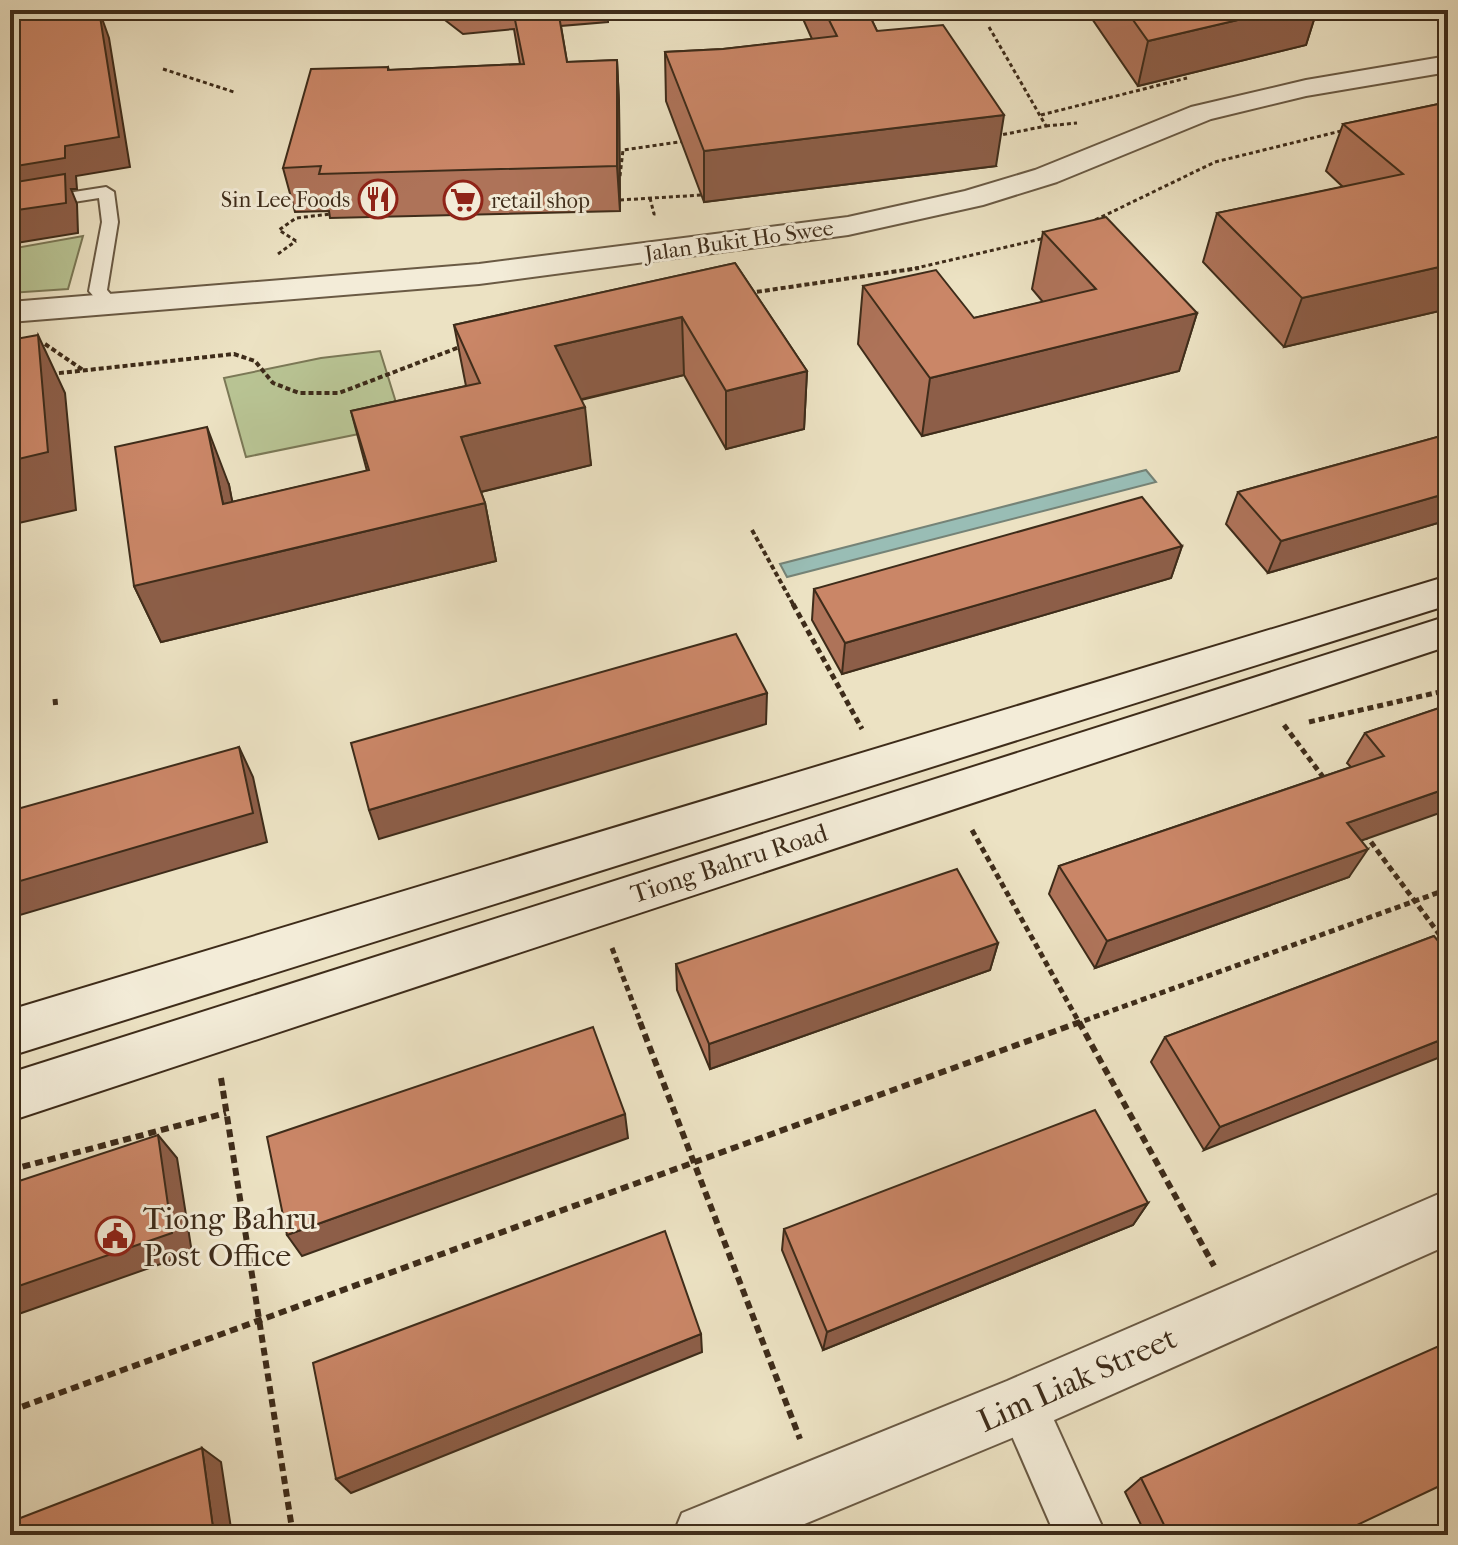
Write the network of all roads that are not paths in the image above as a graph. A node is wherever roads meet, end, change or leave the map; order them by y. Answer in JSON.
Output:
{"nodes":[{"id":1,"x":1448,"y":64,"type":"edge"},
{"id":2,"x":10,"y":207,"type":"edge"},
{"id":3,"x":110,"y":304,"type":"junction"},
{"id":4,"x":10,"y":312,"type":"edge"},
{"id":5,"x":1448,"y":590,"type":"edge"},
{"id":6,"x":1448,"y":631,"type":"edge"},
{"id":7,"x":10,"y":1033,"type":"edge"},
{"id":8,"x":10,"y":1097,"type":"edge"},
{"id":9,"x":1448,"y":1217,"type":"edge"},
{"id":10,"x":1022,"y":1404,"type":"junction"},
{"id":11,"x":704,"y":1535,"type":"edge"},
{"id":12,"x":1081,"y":1535,"type":"edge"}],
"edges":[{"from":1,"to":3,"type":"main road","name":"Jalan Bukit Ho Swee"},
{"from":2,"to":3,"type":"lane"},
{"from":3,"to":4,"type":"main road","name":"Jalan Bukit Ho Swee"},
{"from":5,"to":7,"type":"main road","name":"Tiong Bahru Road"},
{"from":6,"to":8,"type":"main road","name":"Tiong Bahru Road"},
{"from":9,"to":10,"type":"main road","name":"Lim Liak Street"},
{"from":10,"to":11,"type":"main road","name":"Lim Liak Street"},
{"from":10,"to":12,"type":"street"}]}
